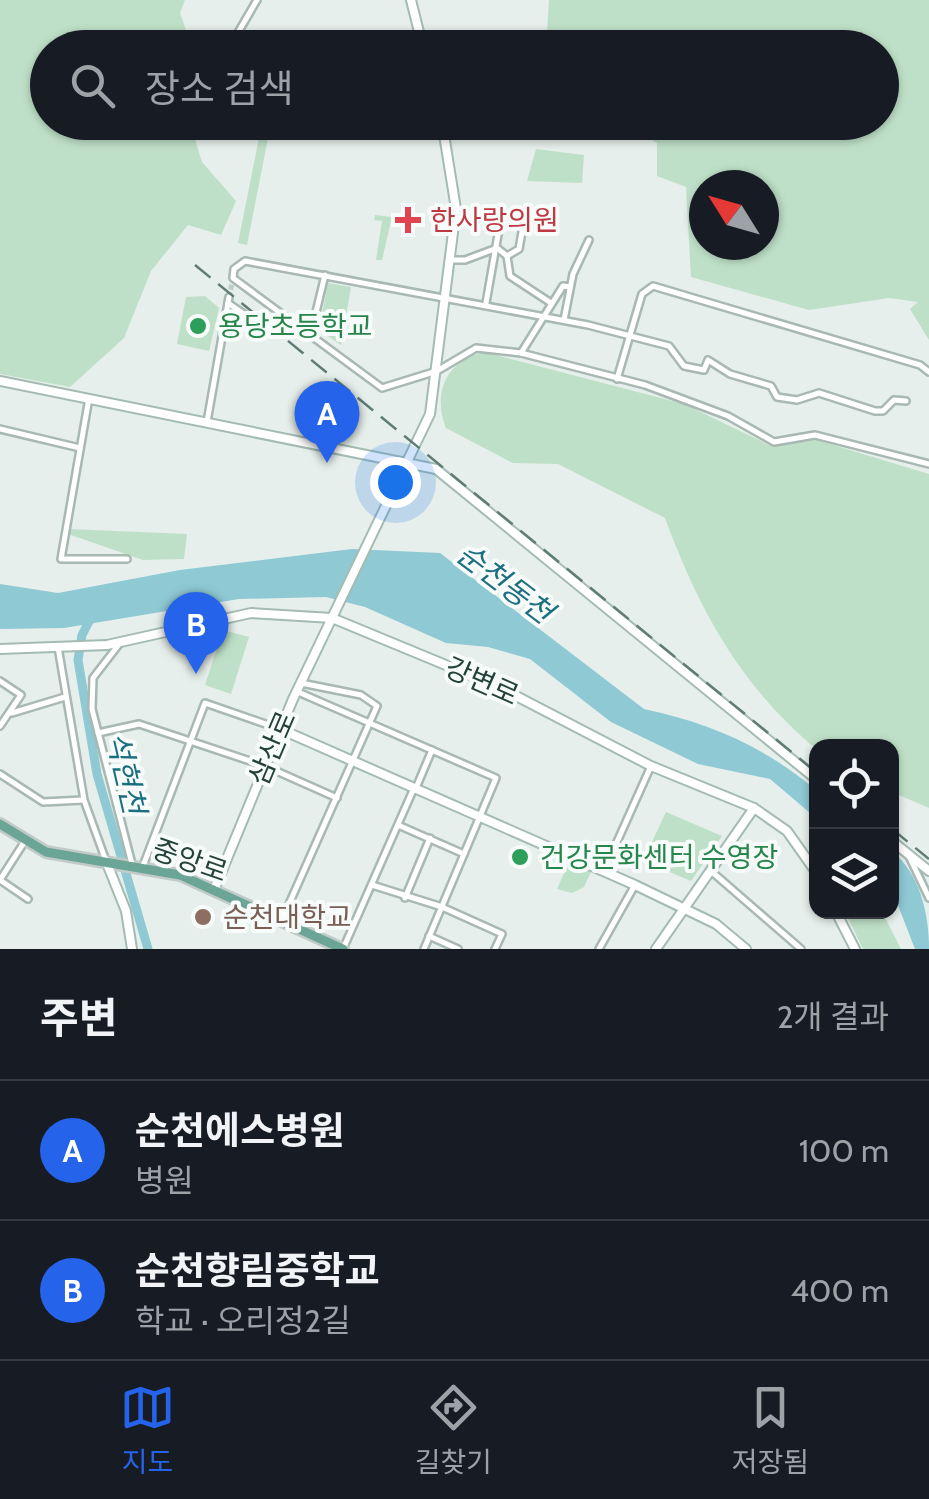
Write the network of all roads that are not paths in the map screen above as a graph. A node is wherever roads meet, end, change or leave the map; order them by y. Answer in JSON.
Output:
{"nodes":[{"id":1,"x":257,"y":0,"type":"edge"},
{"id":2,"x":411,"y":0,"type":"edge"},
{"id":3,"x":240,"y":30,"type":"edge"},
{"id":4,"x":418,"y":30,"type":"edge"},
{"id":5,"x":446,"y":140,"type":"edge"},
{"id":6,"x":502,"y":212,"type":"dead end"},
{"id":7,"x":524,"y":226,"type":"dead end"},
{"id":8,"x":590,"y":240,"type":"dead end"},
{"id":9,"x":496,"y":248,"type":"junction"},
{"id":10,"x":508,"y":256,"type":"junction"},
{"id":11,"x":450,"y":260,"type":"junction"},
{"id":12,"x":325,"y":275,"type":"junction"},
{"id":13,"x":570,"y":287,"type":"junction"},
{"id":14,"x":447,"y":297,"type":"junction"},
{"id":15,"x":486,"y":303,"type":"junction"},
{"id":16,"x":552,"y":303,"type":"junction"},
{"id":17,"x":546,"y":315,"type":"junction"},
{"id":18,"x":564,"y":320,"type":"junction"},
{"id":19,"x":314,"y":334,"type":"junction"},
{"id":20,"x":629,"y":336,"type":"junction"},
{"id":21,"x":522,"y":353,"type":"junction"},
{"id":22,"x":437,"y":371,"type":"junction"},
{"id":23,"x":929,"y":372,"type":"edge"},
{"id":24,"x":617,"y":379,"type":"junction"},
{"id":25,"x":0,"y":381,"type":"edge"},
{"id":26,"x":90,"y":398,"type":"junction"},
{"id":27,"x":906,"y":401,"type":"dead end"},
{"id":28,"x":207,"y":422,"type":"junction"},
{"id":29,"x":0,"y":429,"type":"edge"},
{"id":30,"x":80,"y":448,"type":"junction"},
{"id":31,"x":409,"y":464,"type":"junction"},
{"id":32,"x":928,"y":464,"type":"edge"},
{"id":33,"x":128,"y":559,"type":"dead end"},
{"id":34,"x":332,"y":618,"type":"junction"},
{"id":35,"x":120,"y":643,"type":"junction"},
{"id":36,"x":62,"y":647,"type":"junction"},
{"id":37,"x":0,"y":650,"type":"edge"},
{"id":38,"x":0,"y":680,"type":"edge"},
{"id":39,"x":298,"y":688,"type":"junction"},
{"id":40,"x":65,"y":697,"type":"junction"},
{"id":41,"x":9,"y":714,"type":"junction"},
{"id":42,"x":371,"y":722,"type":"junction"},
{"id":43,"x":0,"y":726,"type":"edge"},
{"id":44,"x":280,"y":729,"type":"junction"},
{"id":45,"x":98,"y":732,"type":"junction"},
{"id":46,"x":192,"y":742,"type":"junction"},
{"id":47,"x":432,"y":749,"type":"junction"},
{"id":48,"x":355,"y":760,"type":"junction"},
{"id":49,"x":265,"y":766,"type":"junction"},
{"id":50,"x":651,"y":766,"type":"junction"},
{"id":51,"x":809,"y":772,"type":"edge"},
{"id":52,"x":0,"y":774,"type":"edge"},
{"id":53,"x":415,"y":788,"type":"junction"},
{"id":54,"x":338,"y":798,"type":"junction"},
{"id":55,"x":84,"y":800,"type":"junction"},
{"id":56,"x":754,"y":808,"type":"junction"},
{"id":57,"x":480,"y":816,"type":"junction"},
{"id":58,"x":0,"y":824,"type":"edge"},
{"id":59,"x":398,"y":824,"type":"junction"},
{"id":60,"x":430,"y":838,"type":"junction"},
{"id":61,"x":25,"y":841,"type":"junction"},
{"id":62,"x":899,"y":846,"type":"edge"},
{"id":63,"x":464,"y":854,"type":"junction"},
{"id":64,"x":908,"y":854,"type":"junction"},
{"id":65,"x":109,"y":862,"type":"junction"},
{"id":66,"x":809,"y":862,"type":"edge"},
{"id":67,"x":135,"y":864,"type":"junction"},
{"id":68,"x":711,"y":870,"type":"junction"},
{"id":69,"x":604,"y":871,"type":"junction"},
{"id":70,"x":929,"y":871,"type":"edge"},
{"id":71,"x":0,"y":880,"type":"edge"},
{"id":72,"x":372,"y":885,"type":"junction"},
{"id":73,"x":635,"y":885,"type":"junction"},
{"id":74,"x":214,"y":890,"type":"junction"},
{"id":75,"x":28,"y":898,"type":"dead end"},
{"id":76,"x":405,"y":898,"type":"junction"},
{"id":77,"x":929,"y":898,"type":"edge"},
{"id":78,"x":442,"y":907,"type":"junction"},
{"id":79,"x":684,"y":908,"type":"junction"},
{"id":80,"x":840,"y":919,"type":"edge"},
{"id":81,"x":281,"y":922,"type":"junction"},
{"id":82,"x":430,"y":936,"type":"junction"},
{"id":83,"x":132,"y":949,"type":"edge"},
{"id":84,"x":343,"y":949,"type":"edge"},
{"id":85,"x":424,"y":949,"type":"edge"},
{"id":86,"x":458,"y":949,"type":"edge"},
{"id":87,"x":494,"y":949,"type":"edge"},
{"id":88,"x":600,"y":949,"type":"edge"},
{"id":89,"x":656,"y":949,"type":"edge"},
{"id":90,"x":746,"y":949,"type":"edge"},
{"id":91,"x":801,"y":949,"type":"edge"},
{"id":92,"x":855,"y":949,"type":"edge"}],
"edges":[{"from":1,"to":3,"type":"street"},
{"from":2,"to":4,"type":"main road"},
{"from":5,"to":11,"type":"main road"},
{"from":6,"to":9,"type":"street"},
{"from":7,"to":10,"type":"street"},
{"from":8,"to":13,"type":"street"},
{"from":9,"to":10,"type":"street"},
{"from":9,"to":11,"type":"street"},
{"from":9,"to":15,"type":"street"},
{"from":10,"to":16,"type":"street"},
{"from":11,"to":14,"type":"main road"},
{"from":12,"to":14,"type":"street"},
{"from":12,"to":19,"type":"street"},
{"from":12,"to":19,"type":"street"},
{"from":13,"to":16,"type":"street"},
{"from":13,"to":18,"type":"street"},
{"from":14,"to":15,"type":"street"},
{"from":14,"to":22,"type":"main road"},
{"from":15,"to":17,"type":"street"},
{"from":16,"to":17,"type":"street"},
{"from":17,"to":18,"type":"street"},
{"from":17,"to":21,"type":"street"},
{"from":18,"to":20,"type":"street"},
{"from":19,"to":22,"type":"street"},
{"from":19,"to":28,"type":"street"},
{"from":20,"to":23,"type":"street"},
{"from":20,"to":24,"type":"street"},
{"from":20,"to":27,"type":"street"},
{"from":21,"to":22,"type":"street"},
{"from":21,"to":24,"type":"street"},
{"from":22,"to":31,"type":"main road"},
{"from":24,"to":32,"type":"street"},
{"from":25,"to":26,"type":"main road"},
{"from":26,"to":28,"type":"main road"},
{"from":26,"to":30,"type":"street"},
{"from":28,"to":31,"type":"main road"},
{"from":29,"to":30,"type":"street"},
{"from":30,"to":33,"type":"street"},
{"from":31,"to":34,"type":"main road","name":"삼산로"},
{"from":31,"to":51,"type":"main road"},
{"from":34,"to":35,"type":"main road","name":"강변로"},
{"from":34,"to":39,"type":"main road","name":"삼산로"},
{"from":34,"to":50,"type":"main road","name":"강변로"},
{"from":35,"to":36,"type":"main road","name":"강변로"},
{"from":35,"to":45,"type":"street"},
{"from":36,"to":37,"type":"main road"},
{"from":36,"to":40,"type":"street"},
{"from":38,"to":41,"type":"street"},
{"from":39,"to":42,"type":"street"},
{"from":39,"to":42,"type":"street"},
{"from":39,"to":44,"type":"main road","name":"삼산로"},
{"from":40,"to":41,"type":"street"},
{"from":40,"to":55,"type":"street"},
{"from":41,"to":43,"type":"street"},
{"from":42,"to":47,"type":"street"},
{"from":42,"to":48,"type":"street"},
{"from":44,"to":46,"type":"street"},
{"from":44,"to":48,"type":"main road"},
{"from":44,"to":49,"type":"main road","name":"삼산로"},
{"from":45,"to":46,"type":"street"},
{"from":45,"to":67,"type":"street"},
{"from":46,"to":49,"type":"street"},
{"from":46,"to":67,"type":"street"},
{"from":47,"to":53,"type":"street"},
{"from":47,"to":57,"type":"street"},
{"from":48,"to":53,"type":"main road"},
{"from":48,"to":54,"type":"street"},
{"from":49,"to":54,"type":"street"},
{"from":49,"to":74,"type":"main road","name":"삼산로"},
{"from":50,"to":56,"type":"main road","name":"강변로"},
{"from":50,"to":69,"type":"street"},
{"from":52,"to":55,"type":"street"},
{"from":53,"to":57,"type":"main road"},
{"from":53,"to":59,"type":"street"},
{"from":54,"to":81,"type":"street"},
{"from":55,"to":65,"type":"street"},
{"from":56,"to":66,"type":"main road","name":"강변로"},
{"from":56,"to":68,"type":"main road"},
{"from":57,"to":63,"type":"street"},
{"from":57,"to":69,"type":"main road"},
{"from":58,"to":61,"type":"main road"},
{"from":59,"to":60,"type":"street"},
{"from":59,"to":72,"type":"street"},
{"from":60,"to":63,"type":"street"},
{"from":60,"to":76,"type":"street"},
{"from":61,"to":65,"type":"main road"},
{"from":61,"to":71,"type":"street"},
{"from":62,"to":64,"type":"main road"},
{"from":63,"to":78,"type":"street"},
{"from":64,"to":70,"type":"main road"},
{"from":64,"to":77,"type":"street"},
{"from":65,"to":67,"type":"main road","name":"중앙로"},
{"from":65,"to":83,"type":"main road"},
{"from":67,"to":74,"type":"main road","name":"중앙로"},
{"from":68,"to":79,"type":"main road"},
{"from":68,"to":91,"type":"street"},
{"from":69,"to":73,"type":"main road"},
{"from":71,"to":75,"type":"street"},
{"from":72,"to":76,"type":"street"},
{"from":72,"to":84,"type":"street"},
{"from":73,"to":79,"type":"main road"},
{"from":73,"to":88,"type":"street"},
{"from":74,"to":81,"type":"main road","name":"중앙로"},
{"from":76,"to":78,"type":"street"},
{"from":78,"to":82,"type":"street"},
{"from":78,"to":87,"type":"street"},
{"from":79,"to":89,"type":"main road"},
{"from":79,"to":90,"type":"main road"},
{"from":80,"to":92,"type":"main road"},
{"from":81,"to":84,"type":"main road","name":"중앙로"},
{"from":82,"to":85,"type":"street"},
{"from":82,"to":86,"type":"street"}]}
